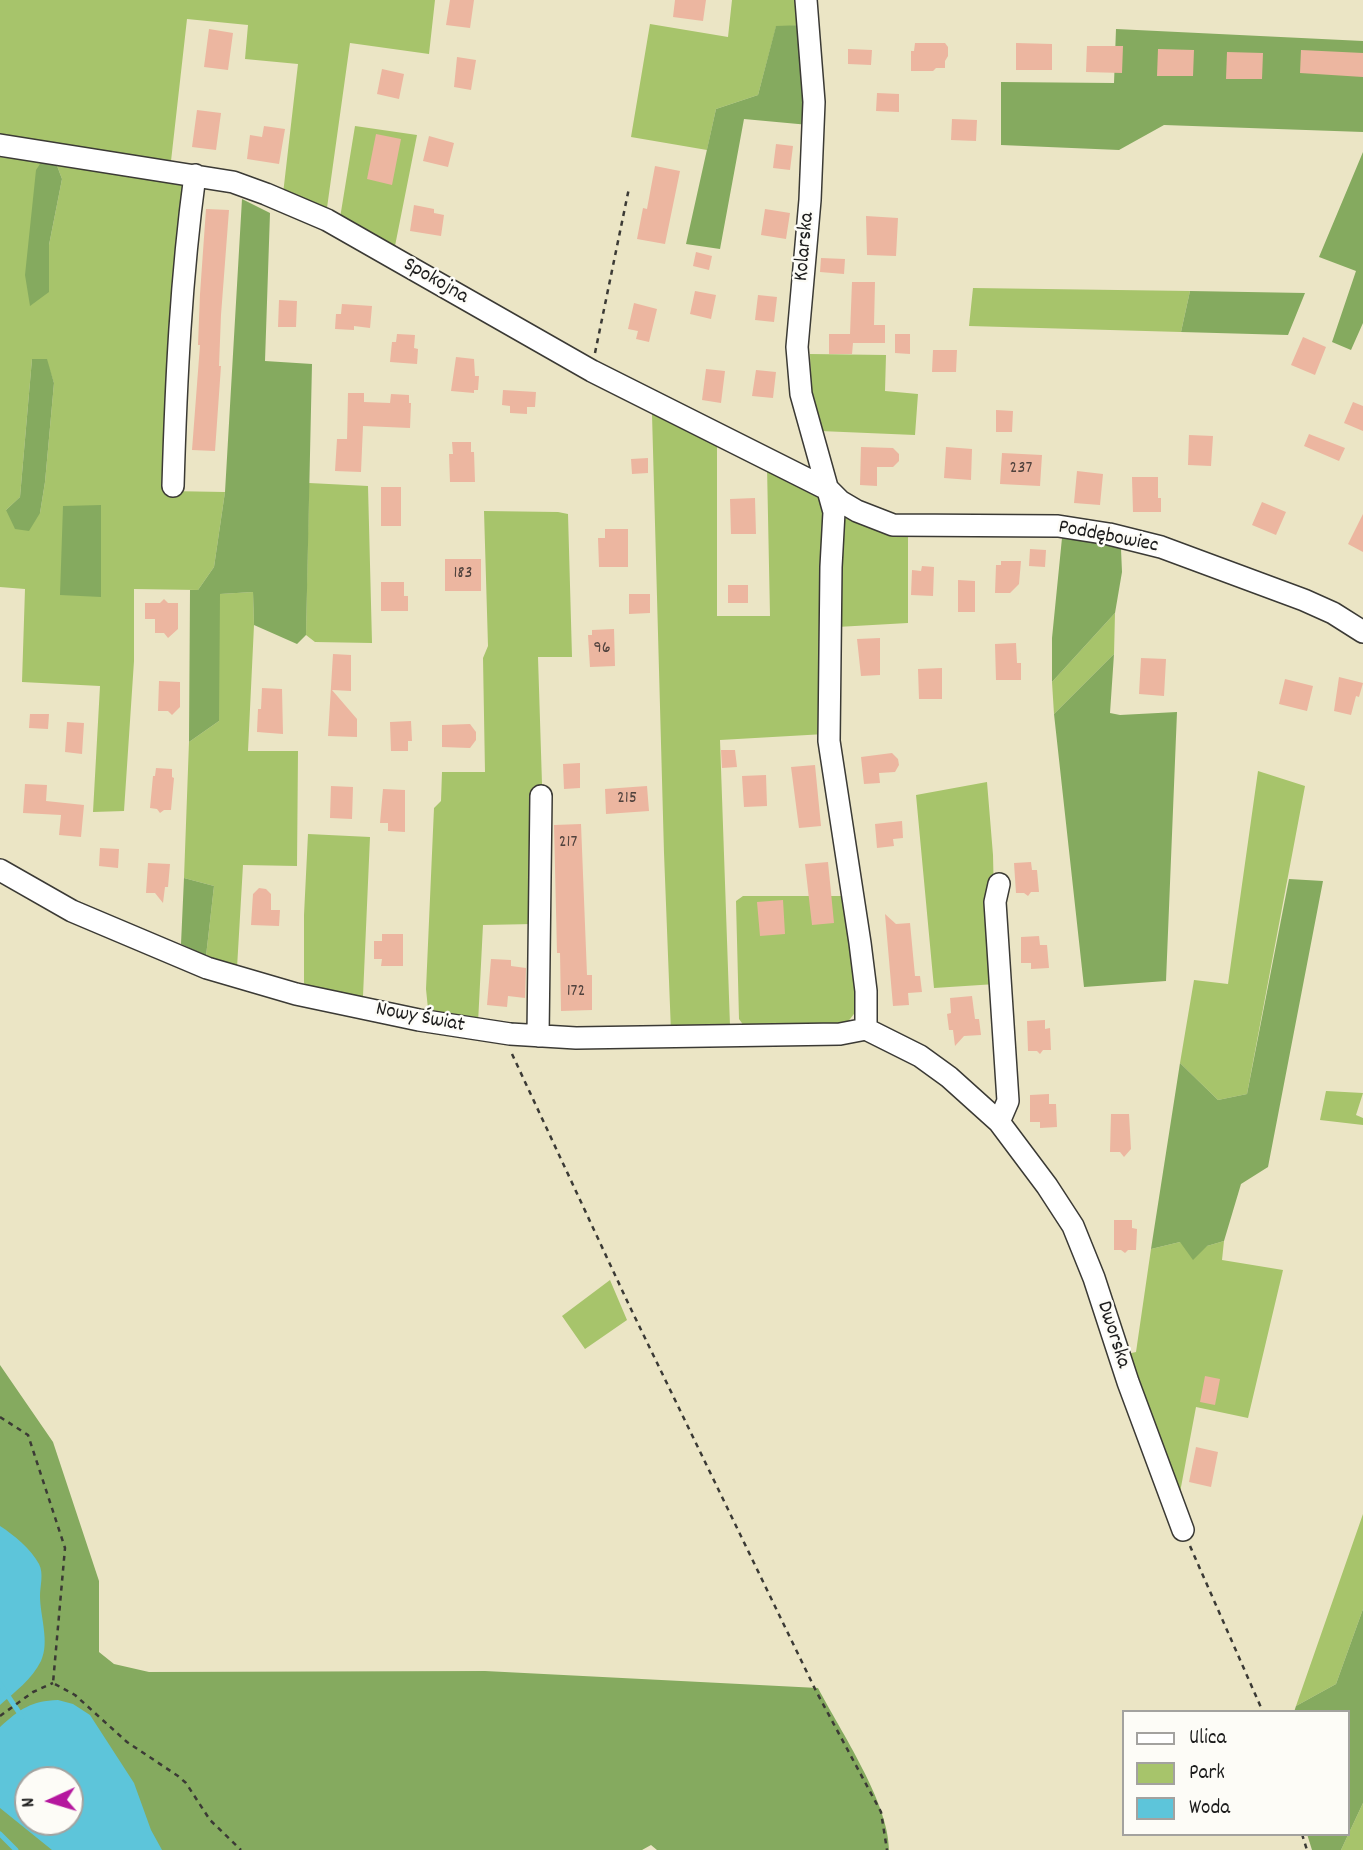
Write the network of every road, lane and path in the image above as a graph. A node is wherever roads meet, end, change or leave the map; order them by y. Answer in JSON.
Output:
{"nodes":[{"id":1,"x":806,"y":0,"type":"edge"},
{"id":2,"x":0,"y":145,"type":"edge"},
{"id":3,"x":195,"y":175,"type":"junction"},
{"id":4,"x":629,"y":188,"type":"dead end"},
{"id":5,"x":592,"y":371,"type":"junction"},
{"id":6,"x":173,"y":486,"type":"dead end"},
{"id":7,"x":835,"y":495,"type":"junction"},
{"id":8,"x":1363,"y":632,"type":"edge"},
{"id":9,"x":541,"y":796,"type":"dead end"},
{"id":10,"x":0,"y":870,"type":"edge"},
{"id":11,"x":999,"y":884,"type":"dead end"},
{"id":12,"x":866,"y":1029,"type":"junction"},
{"id":13,"x":510,"y":1034,"type":"junction"},
{"id":14,"x":538,"y":1036,"type":"junction"},
{"id":15,"x":999,"y":1122,"type":"junction"},
{"id":16,"x":0,"y":1417,"type":"edge"},
{"id":17,"x":1183,"y":1530,"type":"joint"},
{"id":18,"x":53,"y":1683,"type":"junction"},
{"id":19,"x":1262,"y":1710,"type":"edge"},
{"id":20,"x":0,"y":1716,"type":"edge"},
{"id":21,"x":240,"y":1850,"type":"edge"},
{"id":22,"x":887,"y":1850,"type":"edge"}],
"edges":[{"from":1,"to":7,"type":"street","name":"Kolarska"},
{"from":2,"to":3,"type":"street","name":"Spokojna"},
{"from":3,"to":5,"type":"street","name":"Spokojna"},
{"from":3,"to":6,"type":"street"},
{"from":4,"to":5,"type":"path"},
{"from":5,"to":7,"type":"street","name":"Spokojna"},
{"from":7,"to":8,"type":"street","name":"Poddębowiec"},
{"from":7,"to":12,"type":"street","name":"Kolarska"},
{"from":9,"to":14,"type":"street"},
{"from":10,"to":13,"type":"street","name":"Nowy Świat"},
{"from":11,"to":15,"type":"street"},
{"from":12,"to":14,"type":"street","name":"Nowy Świat"},
{"from":12,"to":15,"type":"street","name":"Dworska"},
{"from":13,"to":14,"type":"street","name":"Nowy Świat"},
{"from":13,"to":22,"type":"path"},
{"from":15,"to":17,"type":"street","name":"Dworska"},
{"from":16,"to":18,"type":"path"},
{"from":17,"to":19,"type":"path"},
{"from":18,"to":20,"type":"path"},
{"from":18,"to":21,"type":"path"}]}
